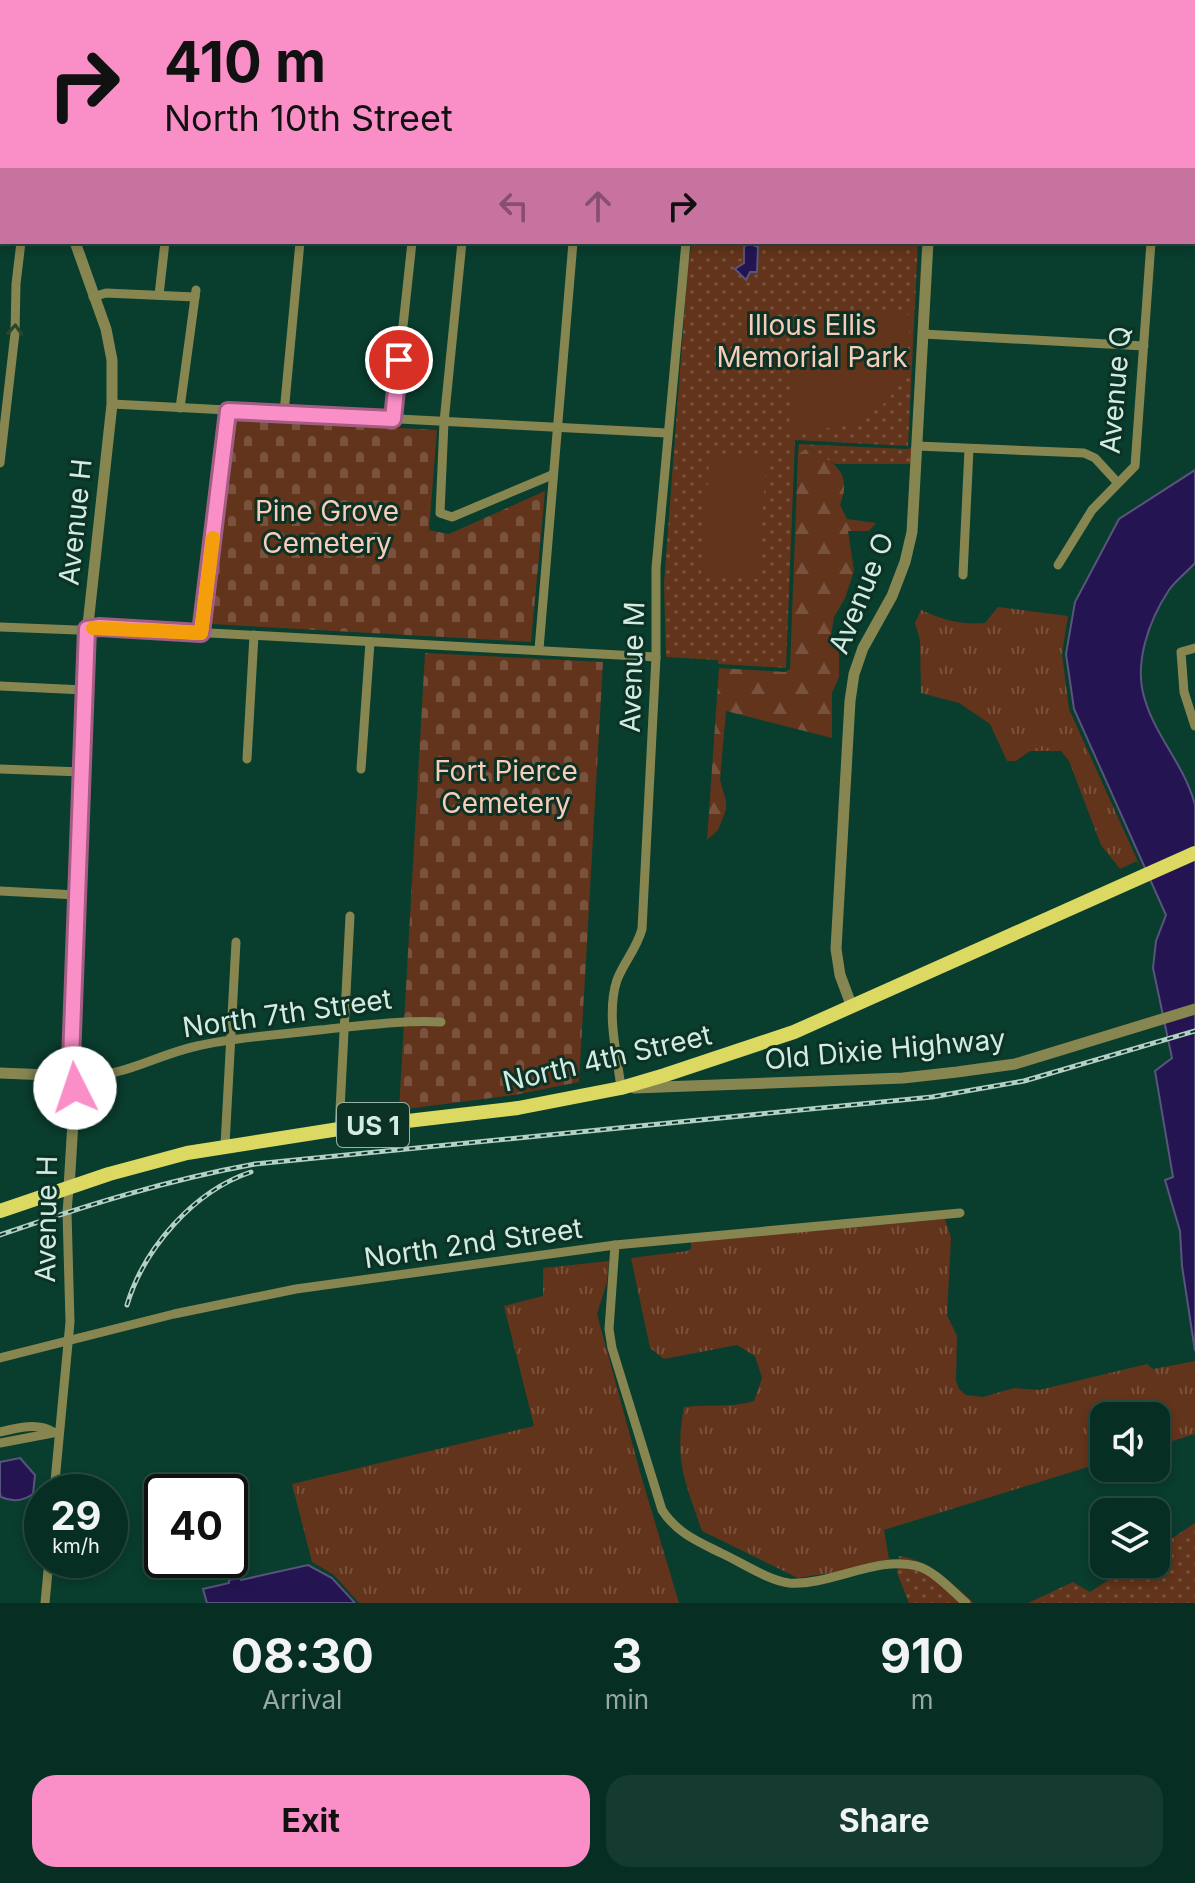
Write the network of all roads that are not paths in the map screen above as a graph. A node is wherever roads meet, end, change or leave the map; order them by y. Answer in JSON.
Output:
{"nodes":[{"id":1,"x":21,"y":244,"type":"edge"},
{"id":2,"x":76,"y":244,"type":"edge"},
{"id":3,"x":165,"y":244,"type":"edge"},
{"id":4,"x":300,"y":244,"type":"edge"},
{"id":5,"x":412,"y":244,"type":"edge"},
{"id":6,"x":462,"y":244,"type":"edge"},
{"id":7,"x":573,"y":244,"type":"edge"},
{"id":8,"x":686,"y":244,"type":"edge"},
{"id":9,"x":928,"y":244,"type":"edge"},
{"id":10,"x":1151,"y":244,"type":"edge"},
{"id":11,"x":159,"y":295,"type":"junction"},
{"id":12,"x":93,"y":297,"type":"junction"},
{"id":13,"x":923,"y":334,"type":"junction"},
{"id":14,"x":1144,"y":346,"type":"junction"},
{"id":15,"x":112,"y":404,"type":"junction"},
{"id":16,"x":180,"y":408,"type":"junction"},
{"id":17,"x":3,"y":411,"type":"edge"},
{"id":18,"x":228,"y":411,"type":"junction"},
{"id":19,"x":284,"y":413,"type":"junction"},
{"id":20,"x":393,"y":419,"type":"junction"},
{"id":21,"x":444,"y":422,"type":"junction"},
{"id":22,"x":556,"y":427,"type":"junction"},
{"id":23,"x":667,"y":433,"type":"junction"},
{"id":24,"x":917,"y":446,"type":"junction"},
{"id":25,"x":969,"y":449,"type":"junction"},
{"id":26,"x":0,"y":463,"type":"edge"},
{"id":27,"x":552,"y":475,"type":"junction"},
{"id":28,"x":1117,"y":482,"type":"junction"},
{"id":29,"x":1058,"y":565,"type":"dead end"},
{"id":30,"x":963,"y":575,"type":"dead end"},
{"id":31,"x":0,"y":627,"type":"edge"},
{"id":32,"x":87,"y":629,"type":"junction"},
{"id":33,"x":201,"y":633,"type":"junction"},
{"id":34,"x":254,"y":635,"type":"junction"},
{"id":35,"x":370,"y":642,"type":"junction"},
{"id":36,"x":1195,"y":648,"type":"edge"},
{"id":37,"x":539,"y":649,"type":"junction"},
{"id":38,"x":656,"y":657,"type":"junction"},
{"id":39,"x":0,"y":686,"type":"edge"},
{"id":40,"x":84,"y":690,"type":"junction"},
{"id":41,"x":1195,"y":726,"type":"edge"},
{"id":42,"x":247,"y":759,"type":"dead end"},
{"id":43,"x":0,"y":769,"type":"edge"},
{"id":44,"x":361,"y":769,"type":"dead end"},
{"id":45,"x":82,"y":772,"type":"junction"},
{"id":46,"x":1195,"y":853,"type":"edge"},
{"id":47,"x":0,"y":891,"type":"edge"},
{"id":48,"x":77,"y":895,"type":"junction"},
{"id":49,"x":350,"y":916,"type":"dead end"},
{"id":50,"x":236,"y":942,"type":"dead end"},
{"id":51,"x":852,"y":1007,"type":"junction"},
{"id":52,"x":1195,"y":1009,"type":"edge"},
{"id":53,"x":441,"y":1022,"type":"dead end"},
{"id":54,"x":343,"y":1028,"type":"junction"},
{"id":55,"x":229,"y":1040,"type":"junction"},
{"id":56,"x":701,"y":1064,"type":"junction"},
{"id":57,"x":0,"y":1073,"type":"edge"},
{"id":58,"x":73,"y":1076,"type":"junction"},
{"id":59,"x":714,"y":1086,"type":"junction"},
{"id":60,"x":621,"y":1088,"type":"junction"},
{"id":61,"x":339,"y":1129,"type":"junction"},
{"id":62,"x":225,"y":1145,"type":"junction"},
{"id":63,"x":69,"y":1188,"type":"junction"},
{"id":64,"x":0,"y":1211,"type":"edge"},
{"id":65,"x":960,"y":1213,"type":"dead end"},
{"id":66,"x":615,"y":1245,"type":"junction"},
{"id":67,"x":69,"y":1340,"type":"junction"},
{"id":68,"x":0,"y":1358,"type":"edge"},
{"id":69,"x":0,"y":1432,"type":"edge"},
{"id":70,"x":56,"y":1432,"type":"junction"},
{"id":71,"x":0,"y":1443,"type":"edge"},
{"id":72,"x":55,"y":1474,"type":"edge"},
{"id":73,"x":47,"y":1578,"type":"edge"},
{"id":74,"x":45,"y":1603,"type":"edge"},
{"id":75,"x":966,"y":1603,"type":"edge"}],
"edges":[{"from":17,"to":1,"type":"street","one_way":true},
{"from":2,"to":12,"type":"street","name":"Avenue H"},
{"from":3,"to":11,"type":"street"},
{"from":4,"to":19,"type":"street"},
{"from":5,"to":20,"type":"street"},
{"from":6,"to":21,"type":"street"},
{"from":7,"to":22,"type":"street"},
{"from":8,"to":23,"type":"street","name":"Avenue M"},
{"from":9,"to":13,"type":"street","name":"Avenue O"},
{"from":10,"to":14,"type":"street","name":"Avenue Q"},
{"from":11,"to":12,"type":"street"},
{"from":11,"to":16,"type":"street"},
{"from":12,"to":15,"type":"street","name":"Avenue H"},
{"from":13,"to":14,"type":"street"},
{"from":13,"to":24,"type":"street","name":"Avenue O"},
{"from":14,"to":28,"type":"street","name":"Avenue Q"},
{"from":15,"to":16,"type":"street"},
{"from":15,"to":32,"type":"street","name":"Avenue H"},
{"from":16,"to":18,"type":"street"},
{"from":17,"to":26,"type":"street"},
{"from":18,"to":19,"type":"street"},
{"from":18,"to":33,"type":"street"},
{"from":19,"to":20,"type":"street"},
{"from":20,"to":21,"type":"street"},
{"from":21,"to":22,"type":"street"},
{"from":21,"to":27,"type":"street"},
{"from":22,"to":23,"type":"street"},
{"from":22,"to":27,"type":"street"},
{"from":23,"to":38,"type":"street","name":"Avenue M"},
{"from":24,"to":25,"type":"street"},
{"from":24,"to":51,"type":"street","name":"Avenue O"},
{"from":25,"to":28,"type":"street"},
{"from":25,"to":30,"type":"street"},
{"from":27,"to":37,"type":"street"},
{"from":28,"to":29,"type":"street","name":"Avenue Q"},
{"from":31,"to":32,"type":"street"},
{"from":32,"to":33,"type":"street"},
{"from":32,"to":40,"type":"street","name":"Avenue H"},
{"from":33,"to":34,"type":"street"},
{"from":34,"to":35,"type":"street"},
{"from":34,"to":42,"type":"street"},
{"from":35,"to":37,"type":"street"},
{"from":35,"to":44,"type":"street"},
{"from":36,"to":41,"type":"street"},
{"from":37,"to":38,"type":"street"},
{"from":38,"to":60,"type":"street","name":"Avenue M"},
{"from":39,"to":40,"type":"street"},
{"from":40,"to":45,"type":"street","name":"Avenue H"},
{"from":43,"to":45,"type":"street"},
{"from":45,"to":48,"type":"street","name":"Avenue H"},
{"from":46,"to":51,"type":"main road","name":"North 4th Street","number":"US 1"},
{"from":47,"to":48,"type":"street"},
{"from":48,"to":58,"type":"street","name":"Avenue H"},
{"from":49,"to":54,"type":"street"},
{"from":50,"to":55,"type":"street"},
{"from":51,"to":56,"type":"main road","name":"North 4th Street","number":"US 1"},
{"from":52,"to":59,"type":"street","name":"Old Dixie Highway"},
{"from":53,"to":54,"type":"street","name":"North 7th Street"},
{"from":54,"to":55,"type":"street","name":"North 7th Street"},
{"from":54,"to":61,"type":"street"},
{"from":55,"to":58,"type":"street","name":"North 7th Street"},
{"from":55,"to":62,"type":"street"},
{"from":56,"to":59,"type":"street"},
{"from":56,"to":60,"type":"main road","name":"North 4th Street","number":"US 1"},
{"from":57,"to":58,"type":"street","name":"North 7th Street"},
{"from":58,"to":63,"type":"street","name":"Avenue H"},
{"from":59,"to":60,"type":"street","name":"Old Dixie Highway"},
{"from":60,"to":61,"type":"main road","name":"North 4th Street","number":"US 1"},
{"from":61,"to":62,"type":"main road","name":"North 4th Street","number":"US 1"},
{"from":62,"to":63,"type":"main road","name":"North 4th Street","number":"US 1"},
{"from":63,"to":64,"type":"main road","name":"North 4th Street","number":"US 1"},
{"from":63,"to":67,"type":"street","name":"Avenue H"},
{"from":65,"to":66,"type":"street","name":"North 2nd Street"},
{"from":66,"to":67,"type":"street","name":"North 2nd Street"},
{"from":66,"to":75,"type":"street"},
{"from":67,"to":68,"type":"street","name":"North 2nd Street"},
{"from":67,"to":70,"type":"street","name":"Avenue H"},
{"from":69,"to":70,"type":"street"},
{"from":70,"to":71,"type":"street"},
{"from":70,"to":72,"type":"street","name":"Avenue H"},
{"from":73,"to":74,"type":"street"}]}
